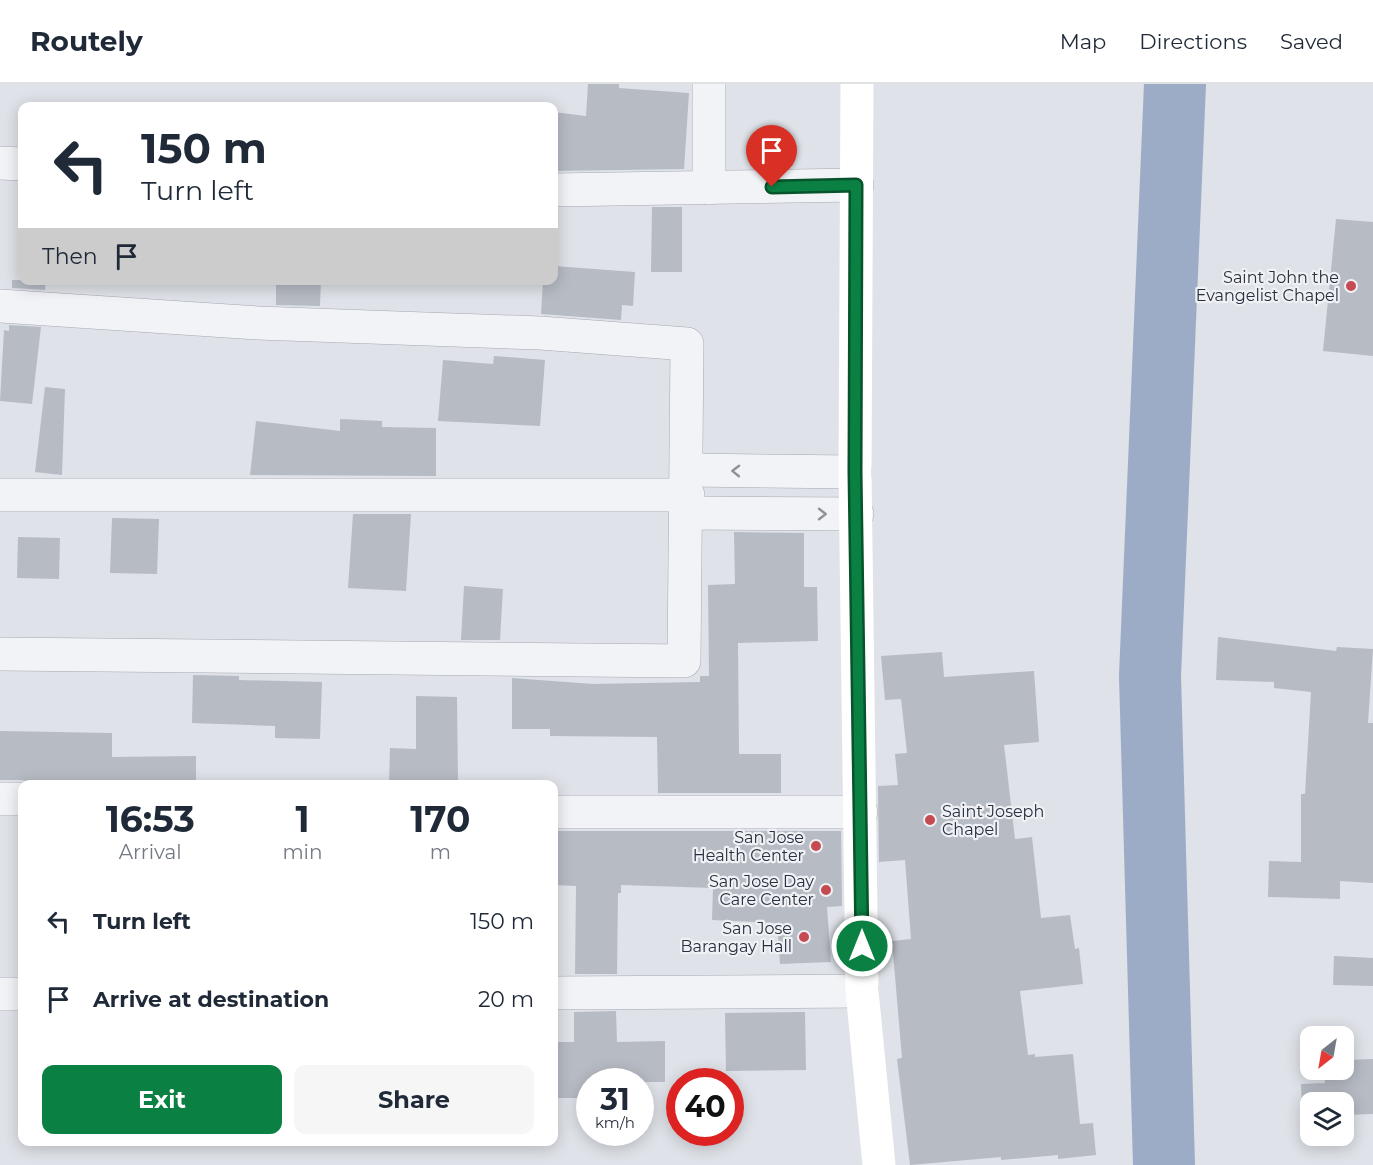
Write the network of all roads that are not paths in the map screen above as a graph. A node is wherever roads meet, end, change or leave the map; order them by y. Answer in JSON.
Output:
{"nodes":[{"id":1,"x":709,"y":84,"type":"edge"},
{"id":2,"x":857,"y":84,"type":"edge"},
{"id":3,"x":0,"y":163,"type":"edge"},
{"id":4,"x":18,"y":164,"type":"edge"},
{"id":5,"x":856,"y":185,"type":"junction"},
{"id":6,"x":709,"y":188,"type":"junction"},
{"id":7,"x":558,"y":190,"type":"edge"},
{"id":8,"x":0,"y":306,"type":"edge"},
{"id":9,"x":855,"y":472,"type":"junction"},
{"id":10,"x":688,"y":493,"type":"junction"},
{"id":11,"x":0,"y":495,"type":"edge"},
{"id":12,"x":857,"y":514,"type":"junction"},
{"id":13,"x":0,"y":654,"type":"edge"},
{"id":14,"x":0,"y":799,"type":"edge"},
{"id":15,"x":18,"y":799,"type":"edge"},
{"id":16,"x":558,"y":812,"type":"edge"},
{"id":17,"x":861,"y":812,"type":"junction"},
{"id":18,"x":862,"y":991,"type":"junction"},
{"id":19,"x":558,"y":993,"type":"edge"},
{"id":20,"x":0,"y":994,"type":"edge"},
{"id":21,"x":18,"y":994,"type":"edge"},
{"id":22,"x":879,"y":1165,"type":"edge"}],
"edges":[{"from":1,"to":6,"type":"street"},
{"from":2,"to":5,"type":"street"},
{"from":3,"to":4,"type":"street"},
{"from":5,"to":6,"type":"street"},
{"from":5,"to":9,"type":"street"},
{"from":6,"to":7,"type":"street"},
{"from":8,"to":10,"type":"street"},
{"from":9,"to":10,"type":"street","one_way":true},
{"from":9,"to":12,"type":"street"},
{"from":10,"to":11,"type":"street"},
{"from":10,"to":12,"type":"street","one_way":true},
{"from":10,"to":13,"type":"street"},
{"from":12,"to":17,"type":"street"},
{"from":14,"to":15,"type":"street"},
{"from":16,"to":17,"type":"street"},
{"from":17,"to":18,"type":"street"},
{"from":18,"to":19,"type":"street"},
{"from":18,"to":22,"type":"street"},
{"from":20,"to":21,"type":"street"}]}
